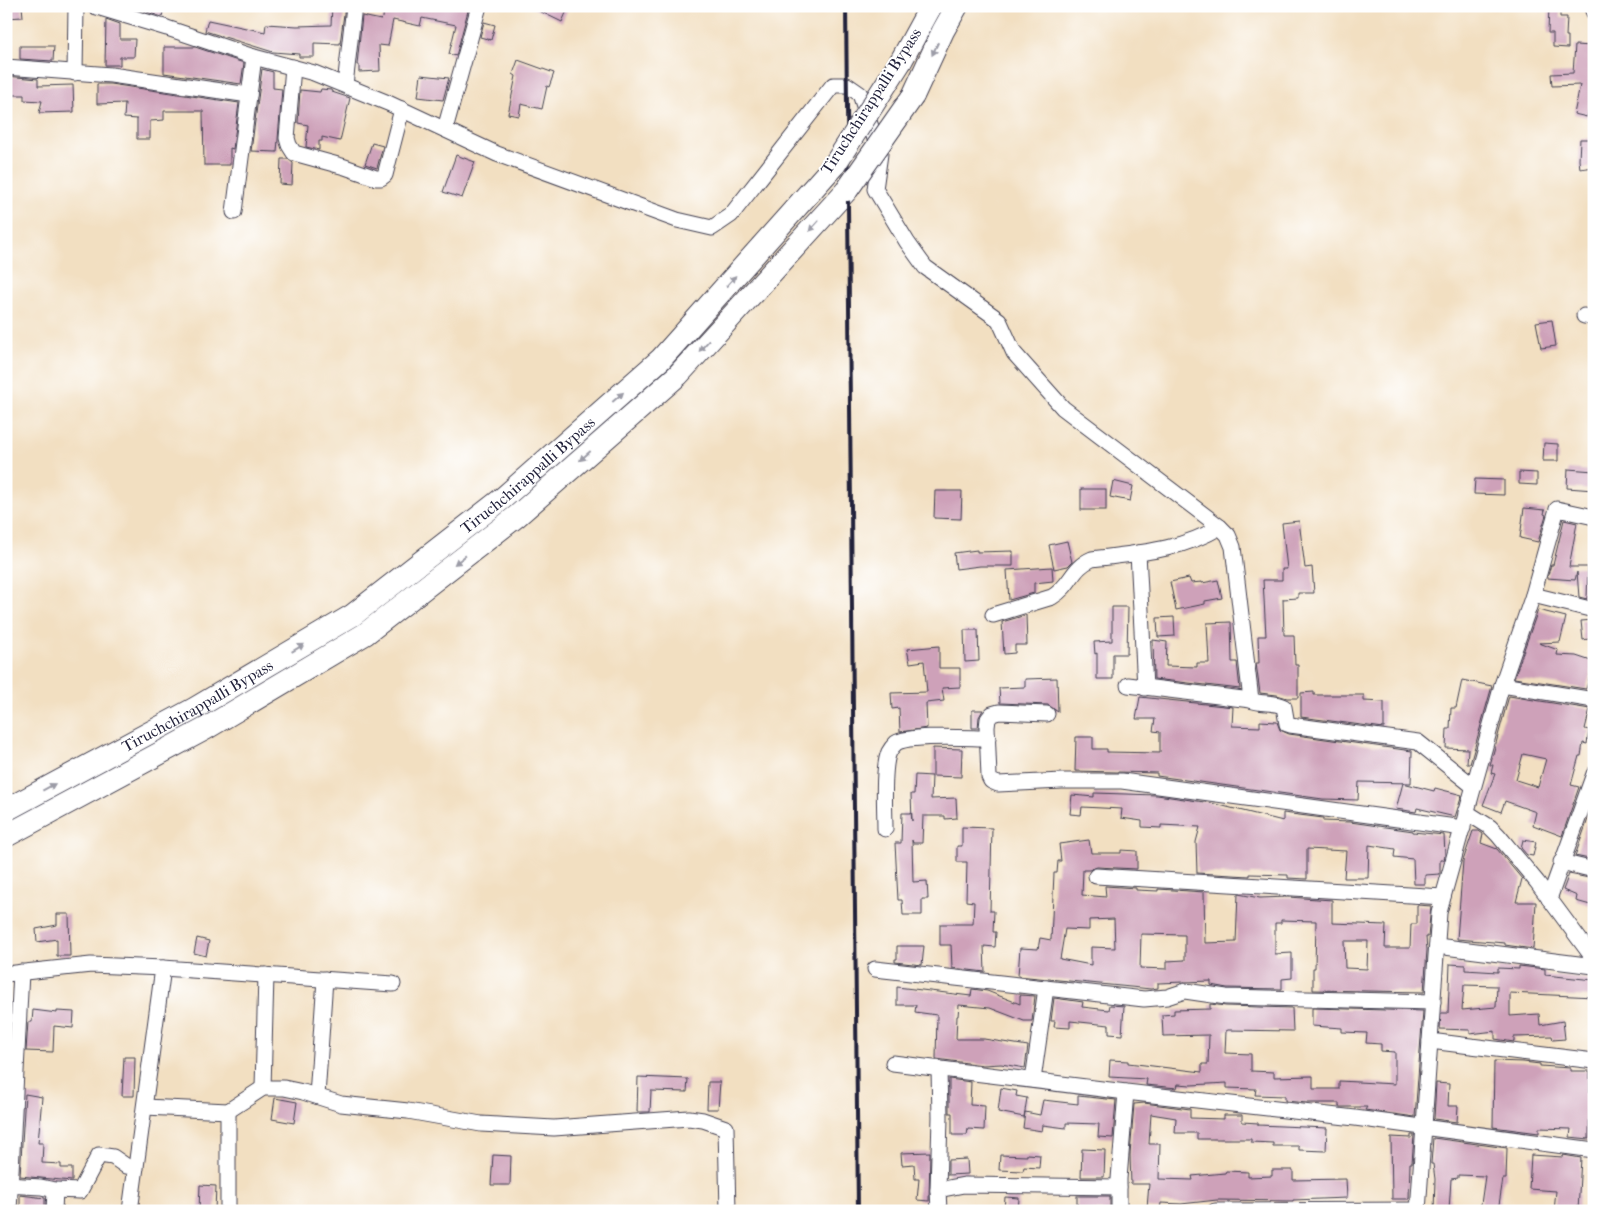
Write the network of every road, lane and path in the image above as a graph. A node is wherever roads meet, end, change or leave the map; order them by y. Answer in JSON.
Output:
{"nodes":[{"id":1,"x":76,"y":6,"type":"edge"},
{"id":2,"x":94,"y":6,"type":"edge"},
{"id":3,"x":354,"y":6,"type":"edge"},
{"id":4,"x":479,"y":6,"type":"edge"},
{"id":5,"x":931,"y":6,"type":"edge"},
{"id":6,"x":957,"y":6,"type":"edge"},
{"id":7,"x":1592,"y":6,"type":"edge"},
{"id":8,"x":114,"y":9,"type":"edge"},
{"id":9,"x":1594,"y":13,"type":"edge"},
{"id":10,"x":254,"y":57,"type":"junction"},
{"id":11,"x":6,"y":67,"type":"edge"},
{"id":12,"x":294,"y":67,"type":"junction"},
{"id":13,"x":75,"y":73,"type":"junction"},
{"id":14,"x":345,"y":85,"type":"junction"},
{"id":15,"x":249,"y":95,"type":"junction"},
{"id":16,"x":402,"y":109,"type":"junction"},
{"id":17,"x":445,"y":129,"type":"junction"},
{"id":18,"x":234,"y":212,"type":"dead end"},
{"id":19,"x":1594,"y":517,"type":"edge"},
{"id":20,"x":1220,"y":527,"type":"junction"},
{"id":21,"x":1138,"y":553,"type":"junction"},
{"id":22,"x":1533,"y":595,"type":"junction"},
{"id":23,"x":1594,"y":610,"type":"edge"},
{"id":24,"x":993,"y":615,"type":"dead end"},
{"id":25,"x":1502,"y":685,"type":"junction"},
{"id":26,"x":1128,"y":686,"type":"dead end"},
{"id":27,"x":1145,"y":688,"type":"junction"},
{"id":28,"x":1251,"y":700,"type":"junction"},
{"id":29,"x":1594,"y":700,"type":"edge"},
{"id":30,"x":1047,"y":714,"type":"dead end"},
{"id":31,"x":988,"y":738,"type":"junction"},
{"id":32,"x":1594,"y":774,"type":"edge"},
{"id":33,"x":1473,"y":786,"type":"junction"},
{"id":34,"x":6,"y":810,"type":"edge"},
{"id":35,"x":1466,"y":812,"type":"junction"},
{"id":36,"x":1463,"y":828,"type":"junction"},
{"id":37,"x":885,"y":829,"type":"dead end"},
{"id":38,"x":6,"y":836,"type":"edge"},
{"id":39,"x":1561,"y":862,"type":"junction"},
{"id":40,"x":1594,"y":870,"type":"edge"},
{"id":41,"x":1096,"y":876,"type":"dead end"},
{"id":42,"x":1443,"y":897,"type":"junction"},
{"id":43,"x":1549,"y":899,"type":"junction"},
{"id":44,"x":1437,"y":946,"type":"junction"},
{"id":45,"x":1594,"y":960,"type":"edge"},
{"id":46,"x":1594,"y":966,"type":"edge"},
{"id":47,"x":163,"y":968,"type":"junction"},
{"id":48,"x":875,"y":969,"type":"dead end"},
{"id":49,"x":14,"y":973,"type":"edge"},
{"id":50,"x":266,"y":975,"type":"junction"},
{"id":51,"x":325,"y":979,"type":"junction"},
{"id":52,"x":392,"y":984,"type":"dead end"},
{"id":53,"x":1046,"y":988,"type":"junction"},
{"id":54,"x":1433,"y":1002,"type":"junction"},
{"id":55,"x":1430,"y":1041,"type":"junction"},
{"id":56,"x":1594,"y":1061,"type":"edge"},
{"id":57,"x":893,"y":1063,"type":"dead end"},
{"id":58,"x":12,"y":1064,"type":"edge"},
{"id":59,"x":939,"y":1069,"type":"junction"},
{"id":60,"x":1033,"y":1080,"type":"junction"},
{"id":61,"x":263,"y":1088,"type":"junction"},
{"id":62,"x":1126,"y":1092,"type":"junction"},
{"id":63,"x":316,"y":1096,"type":"junction"},
{"id":64,"x":145,"y":1107,"type":"junction"},
{"id":65,"x":228,"y":1111,"type":"junction"},
{"id":66,"x":1424,"y":1127,"type":"junction"},
{"id":67,"x":1594,"y":1150,"type":"edge"},
{"id":68,"x":136,"y":1168,"type":"junction"},
{"id":69,"x":8,"y":1185,"type":"edge"},
{"id":70,"x":1119,"y":1187,"type":"junction"},
{"id":71,"x":55,"y":1190,"type":"junction"},
{"id":72,"x":938,"y":1190,"type":"junction"},
{"id":73,"x":1418,"y":1210,"type":"edge"},
{"id":74,"x":9,"y":1211,"type":"edge"},
{"id":75,"x":54,"y":1211,"type":"edge"},
{"id":76,"x":130,"y":1211,"type":"edge"},
{"id":77,"x":228,"y":1211,"type":"edge"},
{"id":78,"x":728,"y":1211,"type":"edge"},
{"id":79,"x":939,"y":1211,"type":"edge"},
{"id":80,"x":1119,"y":1211,"type":"edge"},
{"id":81,"x":1215,"y":1211,"type":"edge"}],
"edges":[{"from":1,"to":13,"type":"street"},
{"from":2,"to":8,"type":"street"},
{"from":3,"to":14,"type":"street"},
{"from":4,"to":17,"type":"street"},
{"from":34,"to":5,"type":"highway","name":"Tiruchchirappalli Bypass","one_way":true,"bridge":true},
{"from":6,"to":38,"type":"highway","name":"Tiruchchirappalli Bypass","one_way":true,"bridge":true},
{"from":7,"to":9,"type":"street"},
{"from":8,"to":10,"type":"street"},
{"from":10,"to":12,"type":"street"},
{"from":10,"to":15,"type":"street"},
{"from":11,"to":13,"type":"street"},
{"from":12,"to":14,"type":"street"},
{"from":12,"to":16,"type":"street"},
{"from":13,"to":15,"type":"street"},
{"from":14,"to":16,"type":"street"},
{"from":15,"to":18,"type":"street"},
{"from":16,"to":17,"type":"street"},
{"from":17,"to":20,"type":"street"},
{"from":19,"to":22,"type":"street"},
{"from":20,"to":21,"type":"street"},
{"from":20,"to":28,"type":"street"},
{"from":21,"to":24,"type":"street"},
{"from":21,"to":27,"type":"street"},
{"from":22,"to":23,"type":"street"},
{"from":22,"to":25,"type":"street"},
{"from":25,"to":29,"type":"street"},
{"from":25,"to":33,"type":"street"},
{"from":26,"to":27,"type":"street"},
{"from":27,"to":28,"type":"street"},
{"from":28,"to":33,"type":"street"},
{"from":30,"to":31,"type":"street"},
{"from":31,"to":36,"type":"street"},
{"from":31,"to":37,"type":"street"},
{"from":32,"to":39,"type":"street"},
{"from":33,"to":35,"type":"street"},
{"from":35,"to":36,"type":"street"},
{"from":35,"to":43,"type":"street"},
{"from":36,"to":42,"type":"street"},
{"from":39,"to":40,"type":"street"},
{"from":39,"to":43,"type":"street"},
{"from":41,"to":42,"type":"street"},
{"from":42,"to":44,"type":"street"},
{"from":43,"to":45,"type":"street"},
{"from":44,"to":46,"type":"street"},
{"from":44,"to":54,"type":"street"},
{"from":47,"to":49,"type":"street"},
{"from":47,"to":50,"type":"street"},
{"from":47,"to":64,"type":"street"},
{"from":48,"to":53,"type":"street"},
{"from":49,"to":58,"type":"street"},
{"from":50,"to":51,"type":"street"},
{"from":50,"to":61,"type":"street"},
{"from":51,"to":52,"type":"street"},
{"from":51,"to":63,"type":"street"},
{"from":53,"to":54,"type":"street"},
{"from":53,"to":60,"type":"street"},
{"from":54,"to":55,"type":"street"},
{"from":55,"to":56,"type":"street"},
{"from":55,"to":66,"type":"street"},
{"from":57,"to":59,"type":"street"},
{"from":58,"to":69,"type":"street"},
{"from":59,"to":60,"type":"street"},
{"from":59,"to":72,"type":"street"},
{"from":60,"to":62,"type":"street"},
{"from":61,"to":63,"type":"street"},
{"from":61,"to":65,"type":"street"},
{"from":62,"to":66,"type":"street"},
{"from":62,"to":70,"type":"street"},
{"from":63,"to":78,"type":"street"},
{"from":64,"to":65,"type":"street"},
{"from":64,"to":68,"type":"street"},
{"from":65,"to":77,"type":"street"},
{"from":66,"to":67,"type":"street"},
{"from":66,"to":73,"type":"street"},
{"from":68,"to":71,"type":"street"},
{"from":68,"to":76,"type":"street"},
{"from":69,"to":71,"type":"street"},
{"from":69,"to":74,"type":"street"},
{"from":70,"to":72,"type":"street"},
{"from":70,"to":80,"type":"street"},
{"from":71,"to":75,"type":"street"},
{"from":72,"to":79,"type":"street"},
{"from":73,"to":81,"type":"street"}]}
